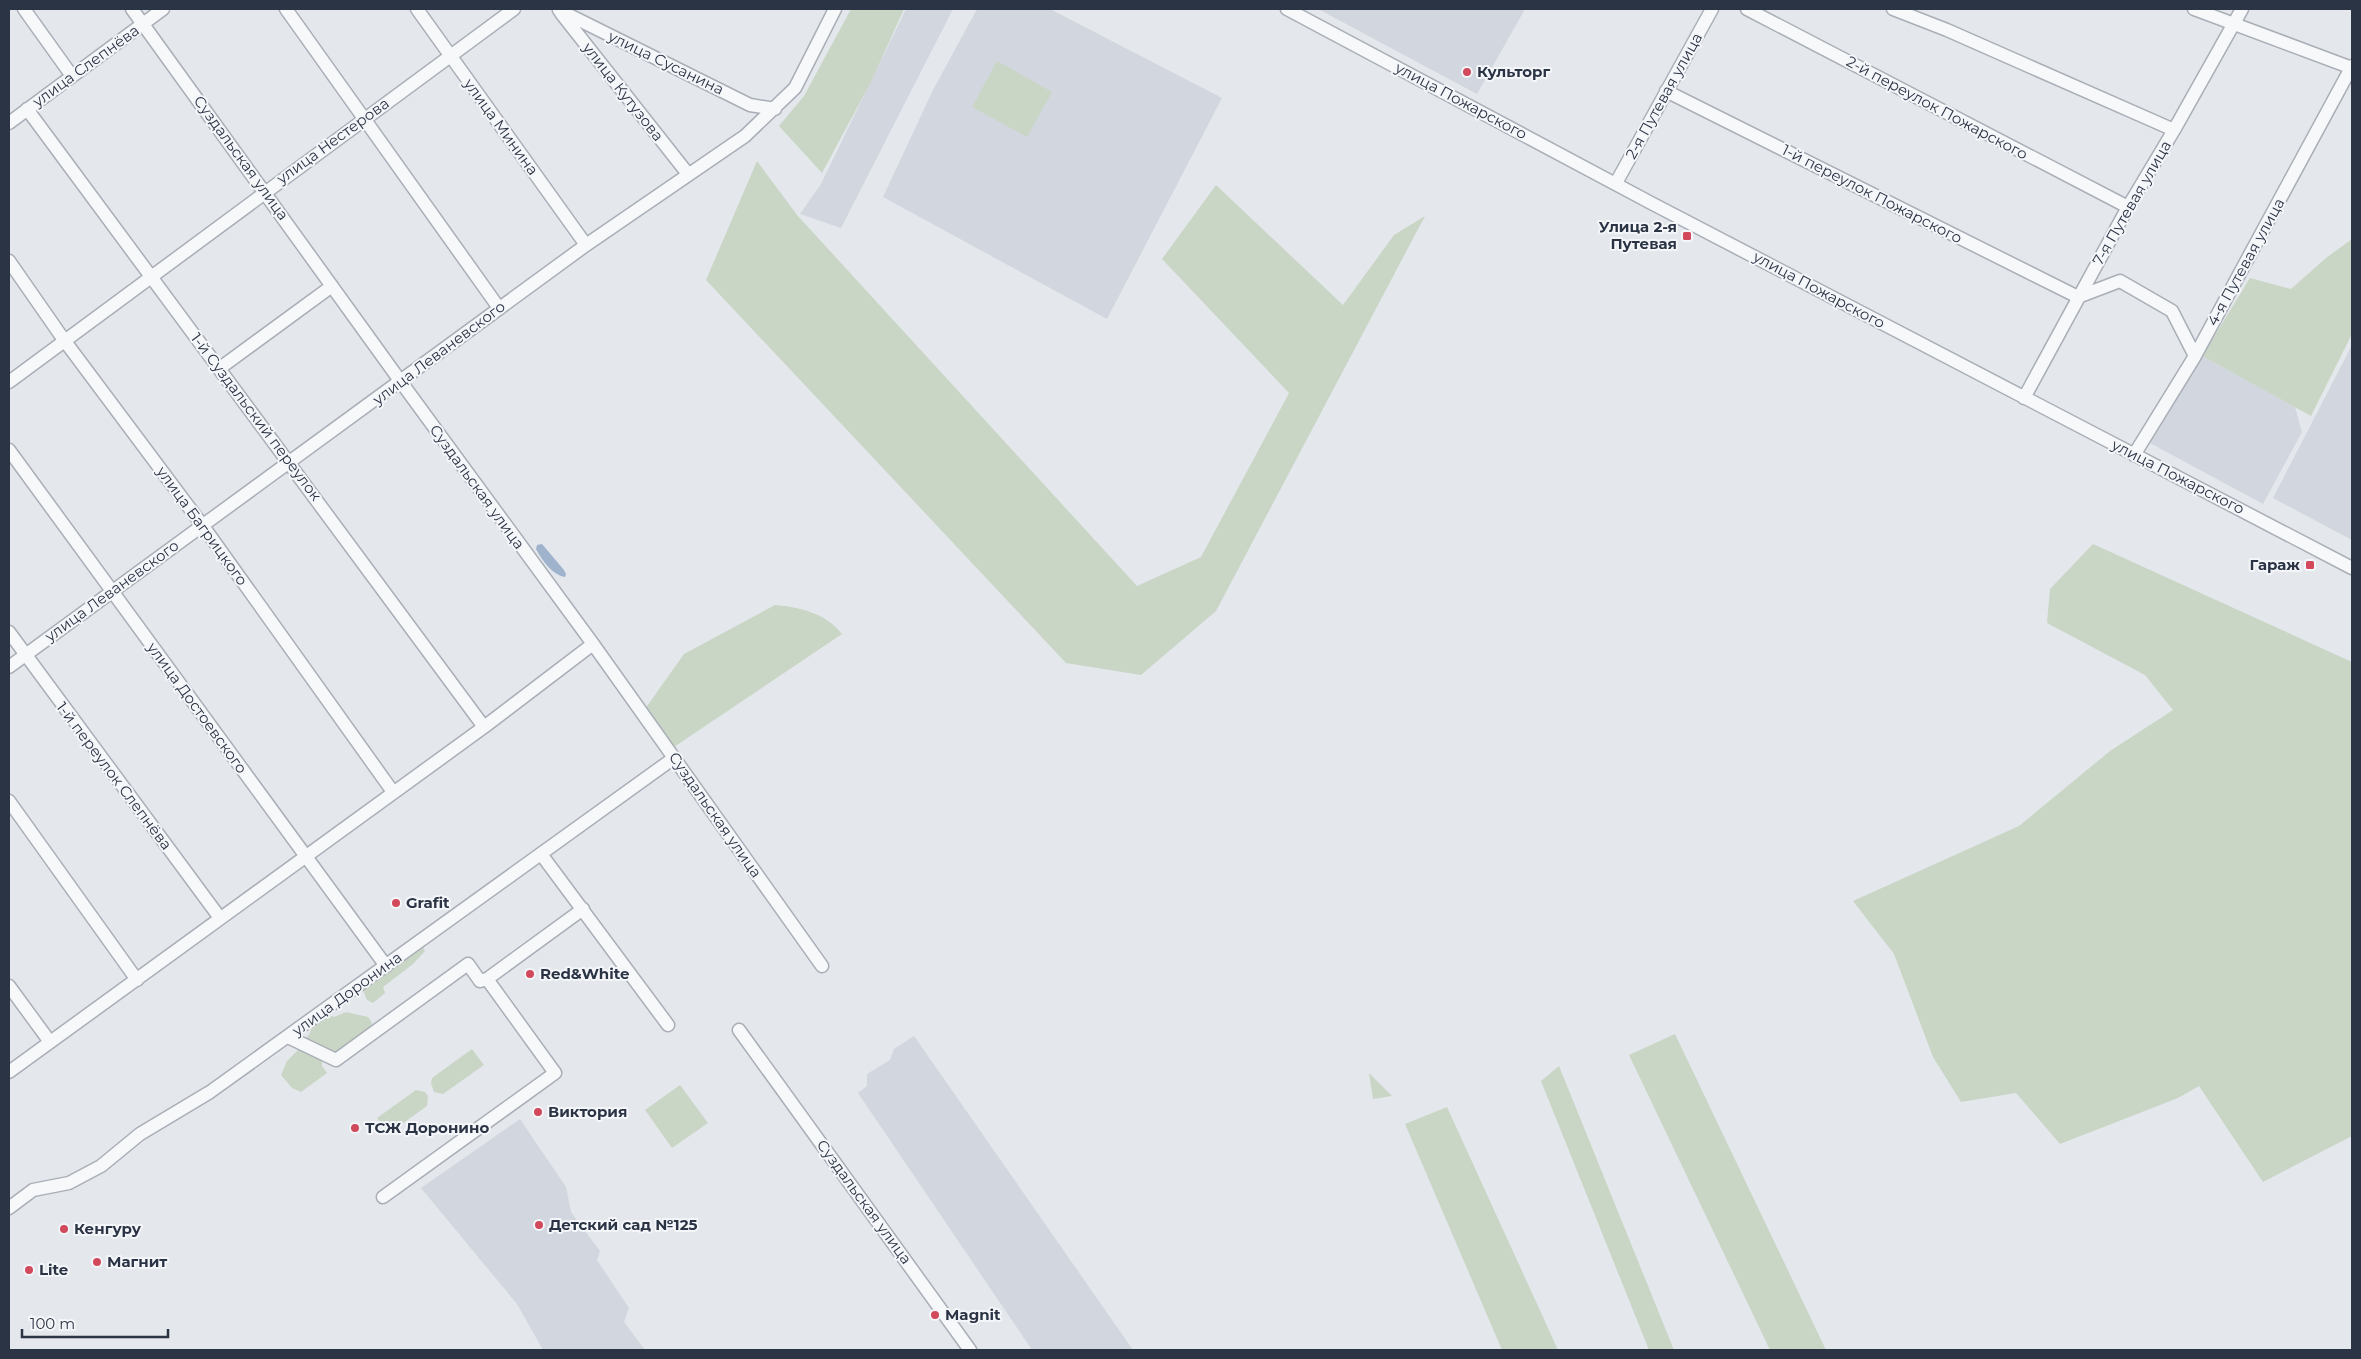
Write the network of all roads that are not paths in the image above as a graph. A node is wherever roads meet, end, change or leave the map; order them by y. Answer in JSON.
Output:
{"nodes":[{"id":1,"x":24,"y":9,"type":"edge"},
{"id":2,"x":132,"y":9,"type":"edge"},
{"id":3,"x":163,"y":9,"type":"edge"},
{"id":4,"x":286,"y":9,"type":"edge"},
{"id":5,"x":417,"y":9,"type":"edge"},
{"id":6,"x":514,"y":9,"type":"edge"},
{"id":7,"x":558,"y":9,"type":"edge"},
{"id":8,"x":835,"y":9,"type":"edge"},
{"id":9,"x":1287,"y":9,"type":"edge"},
{"id":10,"x":1712,"y":9,"type":"edge"},
{"id":11,"x":1747,"y":9,"type":"edge"},
{"id":12,"x":1893,"y":9,"type":"edge"},
{"id":13,"x":2194,"y":9,"type":"edge"},
{"id":14,"x":2242,"y":9,"type":"edge"},
{"id":15,"x":2234,"y":23,"type":"junction"},
{"id":16,"x":143,"y":24,"type":"junction"},
{"id":17,"x":450,"y":55,"type":"junction"},
{"id":18,"x":2352,"y":67,"type":"edge"},
{"id":19,"x":72,"y":76,"type":"junction"},
{"id":20,"x":1666,"y":91,"type":"junction"},
{"id":21,"x":27,"y":109,"type":"junction"},
{"id":22,"x":775,"y":109,"type":"junction"},
{"id":23,"x":364,"y":118,"type":"junction"},
{"id":24,"x":9,"y":122,"type":"edge"},
{"id":25,"x":2174,"y":130,"type":"junction"},
{"id":26,"x":688,"y":174,"type":"junction"},
{"id":27,"x":1616,"y":183,"type":"junction"},
{"id":28,"x":264,"y":191,"type":"junction"},
{"id":29,"x":2128,"y":207,"type":"junction"},
{"id":30,"x":586,"y":245,"type":"junction"},
{"id":31,"x":9,"y":261,"type":"edge"},
{"id":32,"x":152,"y":277,"type":"junction"},
{"id":33,"x":332,"y":286,"type":"junction"},
{"id":34,"x":2078,"y":297,"type":"junction"},
{"id":35,"x":499,"y":308,"type":"junction"},
{"id":36,"x":64,"y":340,"type":"junction"},
{"id":37,"x":2195,"y":356,"type":"junction"},
{"id":38,"x":220,"y":368,"type":"junction"},
{"id":39,"x":9,"y":382,"type":"edge"},
{"id":40,"x":400,"y":382,"type":"junction"},
{"id":41,"x":2024,"y":398,"type":"junction"},
{"id":42,"x":9,"y":450,"type":"edge"},
{"id":43,"x":2134,"y":455,"type":"junction"},
{"id":44,"x":290,"y":462,"type":"junction"},
{"id":45,"x":203,"y":526,"type":"junction"},
{"id":46,"x":2352,"y":568,"type":"edge"},
{"id":47,"x":112,"y":591,"type":"junction"},
{"id":48,"x":9,"y":632,"type":"edge"},
{"id":49,"x":593,"y":644,"type":"junction"},
{"id":50,"x":25,"y":655,"type":"junction"},
{"id":51,"x":9,"y":667,"type":"edge"},
{"id":52,"x":484,"y":727,"type":"junction"},
{"id":53,"x":674,"y":758,"type":"junction"},
{"id":54,"x":393,"y":792,"type":"junction"},
{"id":55,"x":9,"y":801,"type":"edge"},
{"id":56,"x":541,"y":854,"type":"junction"},
{"id":57,"x":304,"y":856,"type":"junction"},
{"id":58,"x":583,"y":909,"type":"junction"},
{"id":59,"x":220,"y":918,"type":"junction"},
{"id":60,"x":386,"y":966,"type":"junction"},
{"id":61,"x":822,"y":966,"type":"dead end"},
{"id":62,"x":487,"y":979,"type":"junction"},
{"id":63,"x":137,"y":980,"type":"junction"},
{"id":64,"x":9,"y":986,"type":"edge"},
{"id":65,"x":668,"y":1024,"type":"dead end"},
{"id":66,"x":739,"y":1030,"type":"dead end"},
{"id":67,"x":288,"y":1037,"type":"junction"},
{"id":68,"x":50,"y":1042,"type":"junction"},
{"id":69,"x":9,"y":1072,"type":"edge"},
{"id":70,"x":382,"y":1197,"type":"dead end"},
{"id":71,"x":9,"y":1208,"type":"edge"},
{"id":72,"x":970,"y":1350,"type":"edge"}],
"edges":[{"from":1,"to":19,"type":"street"},
{"from":2,"to":16,"type":"street","name":"Суздальская улица"},
{"from":3,"to":16,"type":"street","name":"улица Слепнёва"},
{"from":4,"to":23,"type":"street"},
{"from":5,"to":17,"type":"street","name":"улица Минина"},
{"from":6,"to":17,"type":"street","name":"улица Нестерова"},
{"from":7,"to":22,"type":"street","name":"улица Сусанина"},
{"from":7,"to":26,"type":"street","name":"улица Кутузова"},
{"from":8,"to":22,"type":"street","name":"улица Леваневского"},
{"from":9,"to":27,"type":"street","name":"улица Пожарского"},
{"from":10,"to":20,"type":"street","name":"2-я Путевая улица"},
{"from":11,"to":29,"type":"street","name":"2-й переулок Пожарского"},
{"from":12,"to":25,"type":"street"},
{"from":13,"to":15,"type":"street"},
{"from":14,"to":15,"type":"street","name":"7-я Путевая улица"},
{"from":15,"to":18,"type":"street"},
{"from":15,"to":25,"type":"street","name":"7-я Путевая улица"},
{"from":16,"to":19,"type":"street","name":"улица Слепнёва"},
{"from":16,"to":28,"type":"street","name":"Суздальская улица"},
{"from":17,"to":23,"type":"street","name":"улица Нестерова"},
{"from":17,"to":30,"type":"street","name":"улица Минина"},
{"from":18,"to":37,"type":"street","name":"4-я Путевая улица"},
{"from":19,"to":21,"type":"street","name":"улица Слепнёва"},
{"from":20,"to":27,"type":"street","name":"2-я Путевая улица"},
{"from":20,"to":34,"type":"street","name":"1-й переулок Пожарского"},
{"from":21,"to":24,"type":"street","name":"улица Слепнёва"},
{"from":21,"to":32,"type":"street","name":"1-й Суздальский переулок"},
{"from":22,"to":26,"type":"street","name":"улица Леваневского"},
{"from":23,"to":28,"type":"street","name":"улица Нестерова"},
{"from":23,"to":35,"type":"street"},
{"from":25,"to":29,"type":"street","name":"7-я Путевая улица"},
{"from":26,"to":30,"type":"street","name":"улица Леваневского"},
{"from":27,"to":41,"type":"street","name":"улица Пожарского"},
{"from":28,"to":32,"type":"street","name":"улица Нестерова"},
{"from":28,"to":33,"type":"street","name":"Суздальская улица"},
{"from":29,"to":34,"type":"street","name":"7-я Путевая улица"},
{"from":30,"to":35,"type":"street","name":"улица Леваневского"},
{"from":31,"to":36,"type":"street","name":"улица Багрицкого"},
{"from":32,"to":36,"type":"street","name":"улица Нестерова"},
{"from":32,"to":38,"type":"street","name":"1-й Суздальский переулок"},
{"from":33,"to":38,"type":"street"},
{"from":33,"to":40,"type":"street","name":"Суздальская улица"},
{"from":34,"to":37,"type":"street"},
{"from":34,"to":41,"type":"street","name":"7-я Путевая улица"},
{"from":35,"to":40,"type":"street","name":"улица Леваневского"},
{"from":36,"to":39,"type":"street","name":"улица Нестерова"},
{"from":36,"to":45,"type":"street","name":"улица Багрицкого"},
{"from":37,"to":43,"type":"street","name":"4-я Путевая улица"},
{"from":38,"to":44,"type":"street","name":"1-й Суздальский переулок"},
{"from":40,"to":44,"type":"street","name":"улица Леваневского"},
{"from":40,"to":49,"type":"street","name":"Суздальская улица"},
{"from":41,"to":43,"type":"street","name":"улица Пожарского"},
{"from":42,"to":47,"type":"street","name":"улица Достоевского"},
{"from":43,"to":46,"type":"street","name":"улица Пожарского"},
{"from":44,"to":45,"type":"street","name":"улица Леваневского"},
{"from":44,"to":52,"type":"street","name":"1-й Суздальский переулок"},
{"from":45,"to":47,"type":"street","name":"улица Леваневского"},
{"from":45,"to":54,"type":"street","name":"улица Багрицкого"},
{"from":47,"to":50,"type":"street","name":"улица Леваневского"},
{"from":47,"to":57,"type":"street","name":"улица Достоевского"},
{"from":48,"to":50,"type":"street","name":"1-й переулок Слепнёва"},
{"from":49,"to":52,"type":"street"},
{"from":49,"to":53,"type":"street","name":"Суздальская улица"},
{"from":50,"to":51,"type":"street","name":"улица Леваневского"},
{"from":50,"to":59,"type":"street","name":"1-й переулок Слепнёва"},
{"from":52,"to":54,"type":"street"},
{"from":53,"to":56,"type":"street","name":"улица Доронина"},
{"from":53,"to":61,"type":"street","name":"Суздальская улица"},
{"from":54,"to":57,"type":"street"},
{"from":55,"to":63,"type":"street"},
{"from":56,"to":58,"type":"street"},
{"from":56,"to":60,"type":"street","name":"улица Доронина"},
{"from":57,"to":59,"type":"street"},
{"from":57,"to":60,"type":"street","name":"улица Достоевского"},
{"from":58,"to":62,"type":"street"},
{"from":58,"to":65,"type":"street"},
{"from":59,"to":63,"type":"street"},
{"from":60,"to":67,"type":"street","name":"улица Доронина"},
{"from":62,"to":67,"type":"street"},
{"from":62,"to":70,"type":"street"},
{"from":63,"to":68,"type":"street"},
{"from":64,"to":68,"type":"street"},
{"from":66,"to":72,"type":"street","name":"Суздальская улица"},
{"from":67,"to":71,"type":"street","name":"улица Доронина"},
{"from":68,"to":69,"type":"street"}]}
